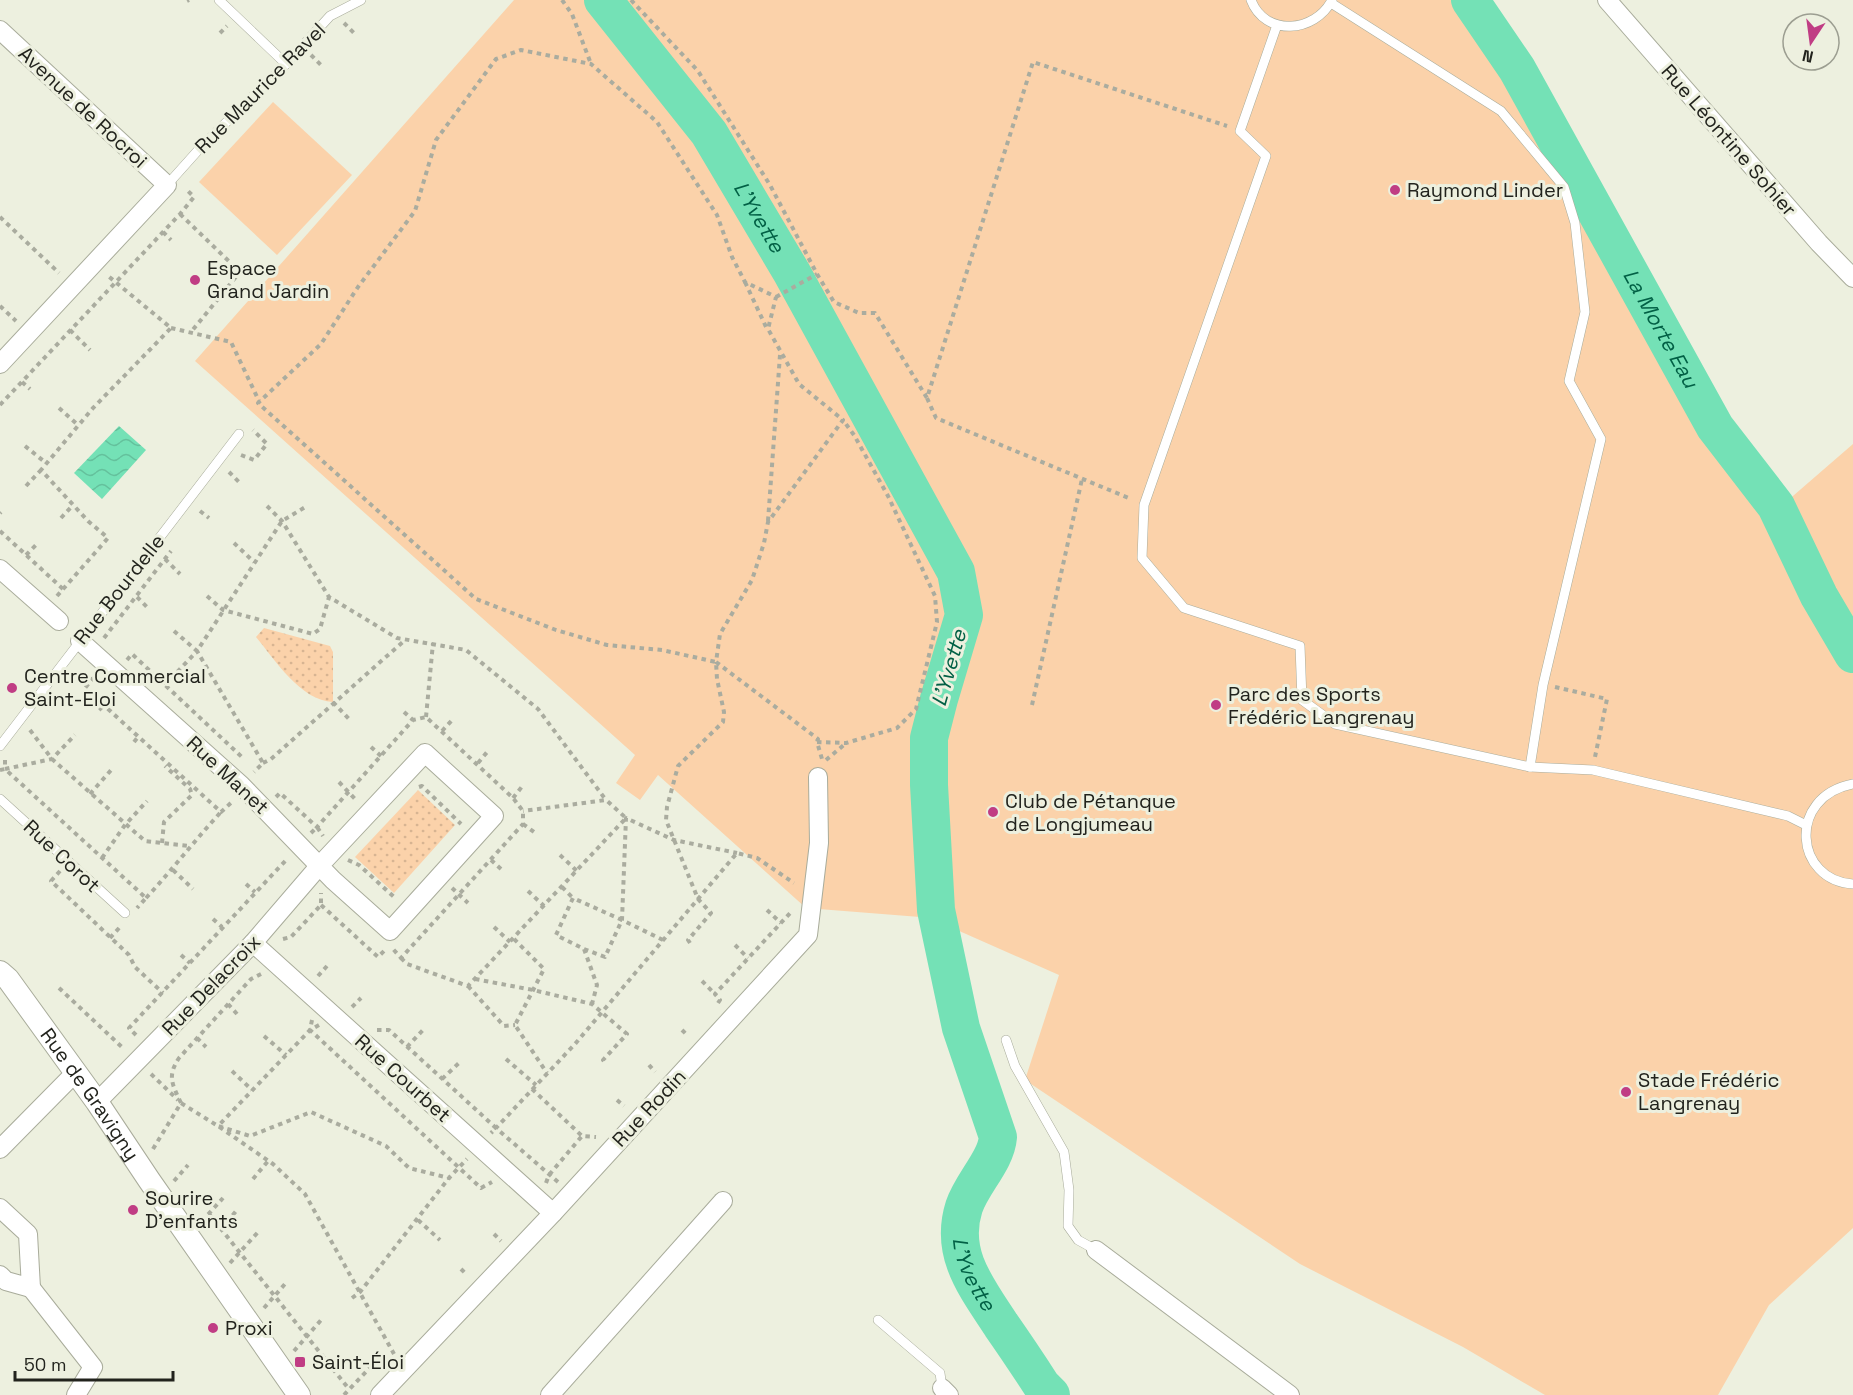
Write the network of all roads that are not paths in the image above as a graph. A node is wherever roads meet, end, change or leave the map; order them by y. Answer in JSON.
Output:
{"nodes":[{"id":1,"x":219,"y":0,"type":"edge"},
{"id":2,"x":361,"y":0,"type":"edge"},
{"id":3,"x":1251,"y":0,"type":"edge"},
{"id":4,"x":1607,"y":0,"type":"edge"},
{"id":5,"x":1331,"y":1,"type":"edge"},
{"id":6,"x":1277,"y":25,"type":"junction"},
{"id":7,"x":0,"y":30,"type":"edge"},
{"id":8,"x":286,"y":64,"type":"junction"},
{"id":9,"x":167,"y":185,"type":"junction"},
{"id":10,"x":1853,"y":278,"type":"edge"},
{"id":11,"x":0,"y":364,"type":"edge"},
{"id":12,"x":239,"y":434,"type":"dead end"},
{"id":13,"x":0,"y":569,"type":"edge"},
{"id":14,"x":52,"y":615,"type":"road end"},
{"id":15,"x":80,"y":640,"type":"junction"},
{"id":16,"x":0,"y":746,"type":"edge"},
{"id":17,"x":1530,"y":767,"type":"junction"},
{"id":18,"x":818,"y":777,"type":"dead end"},
{"id":19,"x":1853,"y":784,"type":"edge"},
{"id":20,"x":0,"y":799,"type":"edge"},
{"id":21,"x":1806,"y":825,"type":"junction"},
{"id":22,"x":320,"y":865,"type":"junction"},
{"id":23,"x":1853,"y":884,"type":"edge"},
{"id":24,"x":127,"y":916,"type":"road end"},
{"id":25,"x":260,"y":949,"type":"junction"},
{"id":26,"x":0,"y":972,"type":"edge"},
{"id":27,"x":1006,"y":1040,"type":"dead end"},
{"id":28,"x":76,"y":1072,"type":"junction"},
{"id":29,"x":98,"y":1102,"type":"junction"},
{"id":30,"x":0,"y":1149,"type":"edge"},
{"id":31,"x":723,"y":1201,"type":"dead end"},
{"id":32,"x":0,"y":1208,"type":"edge"},
{"id":33,"x":553,"y":1212,"type":"junction"},
{"id":34,"x":1096,"y":1250,"type":"joint"},
{"id":35,"x":0,"y":1275,"type":"edge"},
{"id":36,"x":31,"y":1288,"type":"junction"},
{"id":37,"x":878,"y":1320,"type":"dead end"},
{"id":38,"x":945,"y":1391,"type":"edge"},
{"id":39,"x":76,"y":1395,"type":"edge"},
{"id":40,"x":299,"y":1395,"type":"edge"},
{"id":41,"x":380,"y":1395,"type":"edge"},
{"id":42,"x":550,"y":1395,"type":"edge"},
{"id":43,"x":1290,"y":1395,"type":"edge"}],
"edges":[{"from":1,"to":8,"type":"lane"},
{"from":2,"to":8,"type":"lane","name":"Rue Maurice Ravel"},
{"from":3,"to":6,"type":"lane"},
{"from":4,"to":10,"type":"street","name":"Rue Léontine Sohier"},
{"from":5,"to":6,"type":"lane"},
{"from":5,"to":17,"type":"lane"},
{"from":6,"to":17,"type":"lane"},
{"from":7,"to":9,"type":"street","name":"Avenue de Rocroi"},
{"from":8,"to":9,"type":"lane","name":"Rue Maurice Ravel"},
{"from":9,"to":11,"type":"street"},
{"from":12,"to":15,"type":"lane","name":"Rue Bourdelle"},
{"from":13,"to":14,"type":"street"},
{"from":15,"to":16,"type":"lane","name":"Rue Bourdelle"},
{"from":15,"to":22,"type":"street","name":"Rue Manet"},
{"from":17,"to":21,"type":"lane"},
{"from":18,"to":33,"type":"street","name":"Rue Rodin"},
{"from":19,"to":21,"type":"lane"},
{"from":20,"to":24,"type":"lane","name":"Rue Corot"},
{"from":21,"to":23,"type":"lane"},
{"from":22,"to":22,"type":"street","name":"Rue Delacroix"},
{"from":22,"to":25,"type":"street","name":"Rue Delacroix"},
{"from":25,"to":29,"type":"street","name":"Rue Delacroix"},
{"from":25,"to":33,"type":"street","name":"Rue Courbet"},
{"from":26,"to":28,"type":"street","name":"Rue de Gravigny"},
{"from":27,"to":34,"type":"lane"},
{"from":28,"to":29,"type":"street","name":"Rue de Gravigny"},
{"from":28,"to":30,"type":"street"},
{"from":29,"to":40,"type":"street","name":"Rue de Gravigny"},
{"from":31,"to":42,"type":"street"},
{"from":32,"to":36,"type":"street"},
{"from":33,"to":41,"type":"street","name":"Rue Rodin"},
{"from":34,"to":43,"type":"street"},
{"from":35,"to":36,"type":"street"},
{"from":36,"to":39,"type":"street"},
{"from":37,"to":38,"type":"lane"}]}
